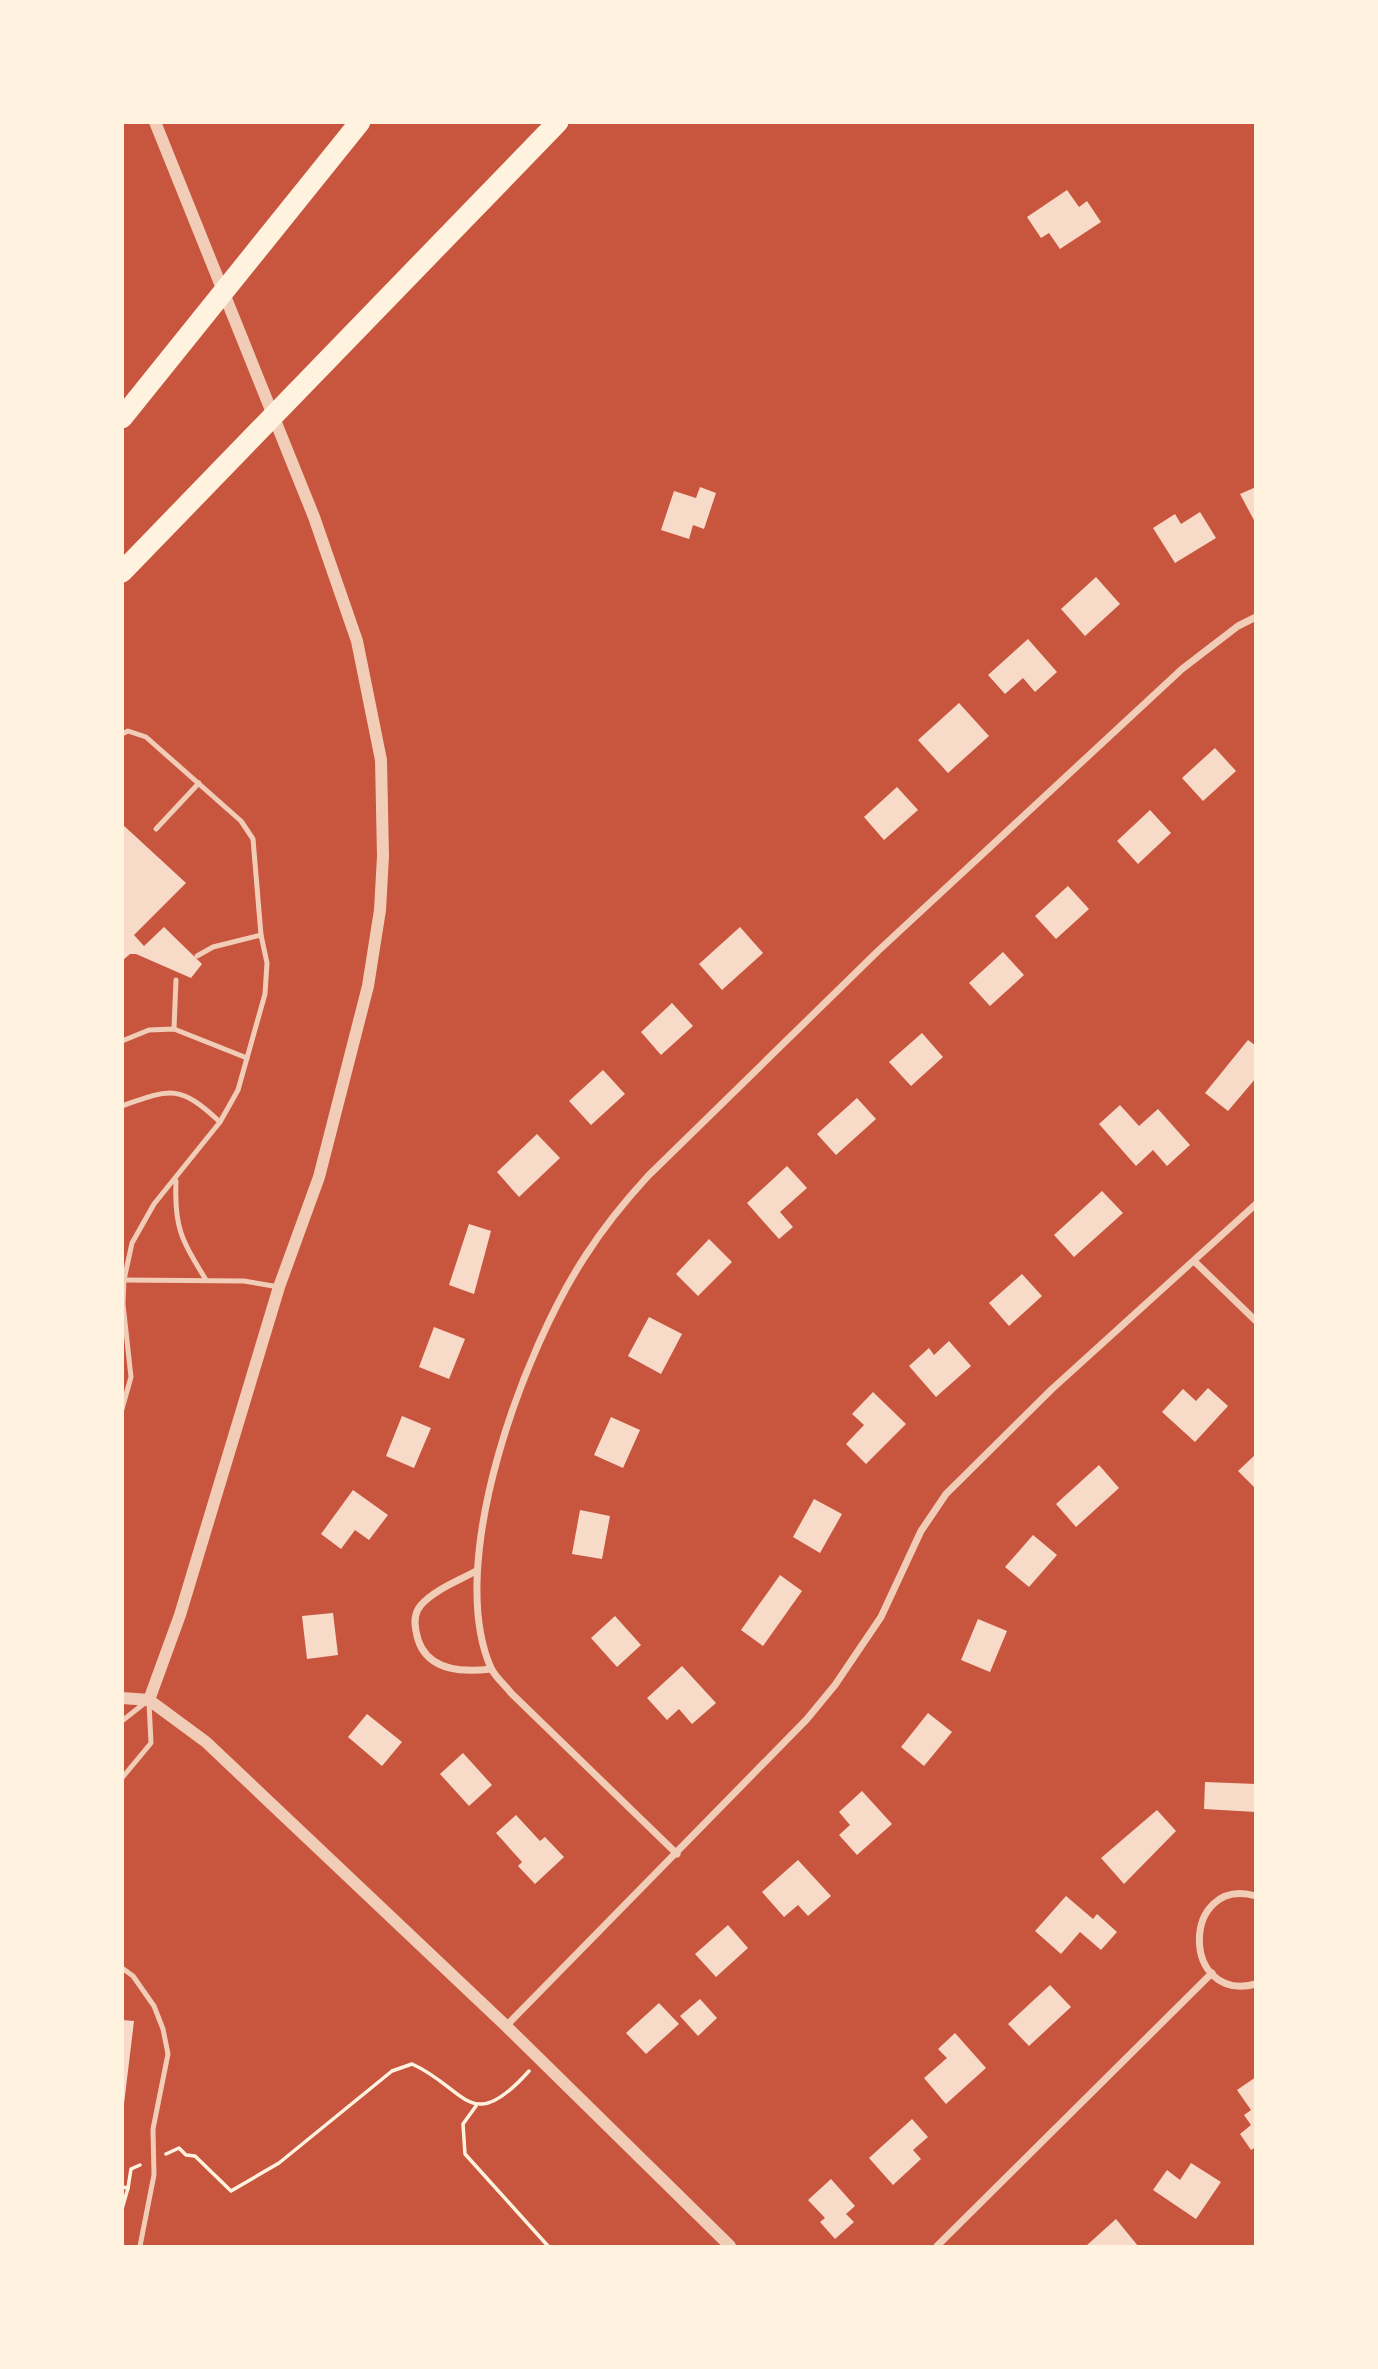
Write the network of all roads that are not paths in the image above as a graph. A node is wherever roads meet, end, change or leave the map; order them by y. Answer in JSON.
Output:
{"nodes":[{"id":1,"x":155,"y":122,"type":"edge"},
{"id":2,"x":360,"y":122,"type":"edge"},
{"id":3,"x":558,"y":122,"type":"edge"},
{"id":4,"x":122,"y":418,"type":"edge"},
{"id":5,"x":122,"y":572,"type":"edge"},
{"id":6,"x":1255,"y":617,"type":"edge"},
{"id":7,"x":122,"y":734,"type":"edge"},
{"id":8,"x":200,"y":783,"type":"junction"},
{"id":9,"x":156,"y":829,"type":"dead end"},
{"id":10,"x":261,"y":935,"type":"junction"},
{"id":11,"x":197,"y":956,"type":"dead end"},
{"id":12,"x":176,"y":980,"type":"dead end"},
{"id":13,"x":174,"y":1029,"type":"junction"},
{"id":14,"x":122,"y":1041,"type":"edge"},
{"id":15,"x":247,"y":1058,"type":"junction"},
{"id":16,"x":122,"y":1106,"type":"edge"},
{"id":17,"x":220,"y":1122,"type":"junction"},
{"id":18,"x":176,"y":1181,"type":"junction"},
{"id":19,"x":1255,"y":1204,"type":"edge"},
{"id":20,"x":1194,"y":1261,"type":"junction"},
{"id":21,"x":124,"y":1280,"type":"edge"},
{"id":22,"x":205,"y":1280,"type":"junction"},
{"id":23,"x":279,"y":1287,"type":"junction"},
{"id":24,"x":1255,"y":1321,"type":"edge"},
{"id":25,"x":122,"y":1409,"type":"edge"},
{"id":26,"x":476,"y":1571,"type":"junction"},
{"id":27,"x":491,"y":1669,"type":"junction"},
{"id":28,"x":122,"y":1698,"type":"edge"},
{"id":29,"x":149,"y":1700,"type":"junction"},
{"id":30,"x":122,"y":1721,"type":"edge"},
{"id":31,"x":122,"y":1778,"type":"edge"},
{"id":32,"x":677,"y":1854,"type":"junction"},
{"id":33,"x":1255,"y":1896,"type":"edge"},
{"id":34,"x":122,"y":1968,"type":"edge"},
{"id":35,"x":1212,"y":1973,"type":"junction"},
{"id":36,"x":1255,"y":1983,"type":"edge"},
{"id":37,"x":506,"y":2026,"type":"junction"},
{"id":38,"x":140,"y":2246,"type":"edge"},
{"id":39,"x":730,"y":2246,"type":"edge"},
{"id":40,"x":937,"y":2246,"type":"edge"}],
"edges":[{"from":1,"to":23,"type":"street"},
{"from":2,"to":4,"type":"highway"},
{"from":3,"to":5,"type":"highway"},
{"from":6,"to":26,"type":"street"},
{"from":7,"to":8,"type":"lane"},
{"from":8,"to":9,"type":"lane"},
{"from":8,"to":10,"type":"lane"},
{"from":10,"to":11,"type":"lane"},
{"from":10,"to":15,"type":"lane"},
{"from":12,"to":13,"type":"lane"},
{"from":13,"to":14,"type":"lane"},
{"from":13,"to":15,"type":"lane"},
{"from":15,"to":17,"type":"lane"},
{"from":16,"to":17,"type":"lane"},
{"from":17,"to":18,"type":"lane"},
{"from":18,"to":21,"type":"lane"},
{"from":18,"to":22,"type":"lane"},
{"from":19,"to":20,"type":"street"},
{"from":20,"to":24,"type":"street"},
{"from":20,"to":32,"type":"street"},
{"from":21,"to":22,"type":"lane"},
{"from":21,"to":25,"type":"lane"},
{"from":22,"to":23,"type":"lane"},
{"from":23,"to":29,"type":"street"},
{"from":26,"to":27,"type":"street"},
{"from":26,"to":27,"type":"street"},
{"from":27,"to":32,"type":"street"},
{"from":28,"to":29,"type":"street"},
{"from":29,"to":30,"type":"lane"},
{"from":29,"to":31,"type":"lane"},
{"from":29,"to":37,"type":"street"},
{"from":32,"to":37,"type":"street"},
{"from":33,"to":35,"type":"street"},
{"from":34,"to":38,"type":"lane"},
{"from":35,"to":36,"type":"street"},
{"from":35,"to":40,"type":"street"},
{"from":37,"to":39,"type":"street"}]}
